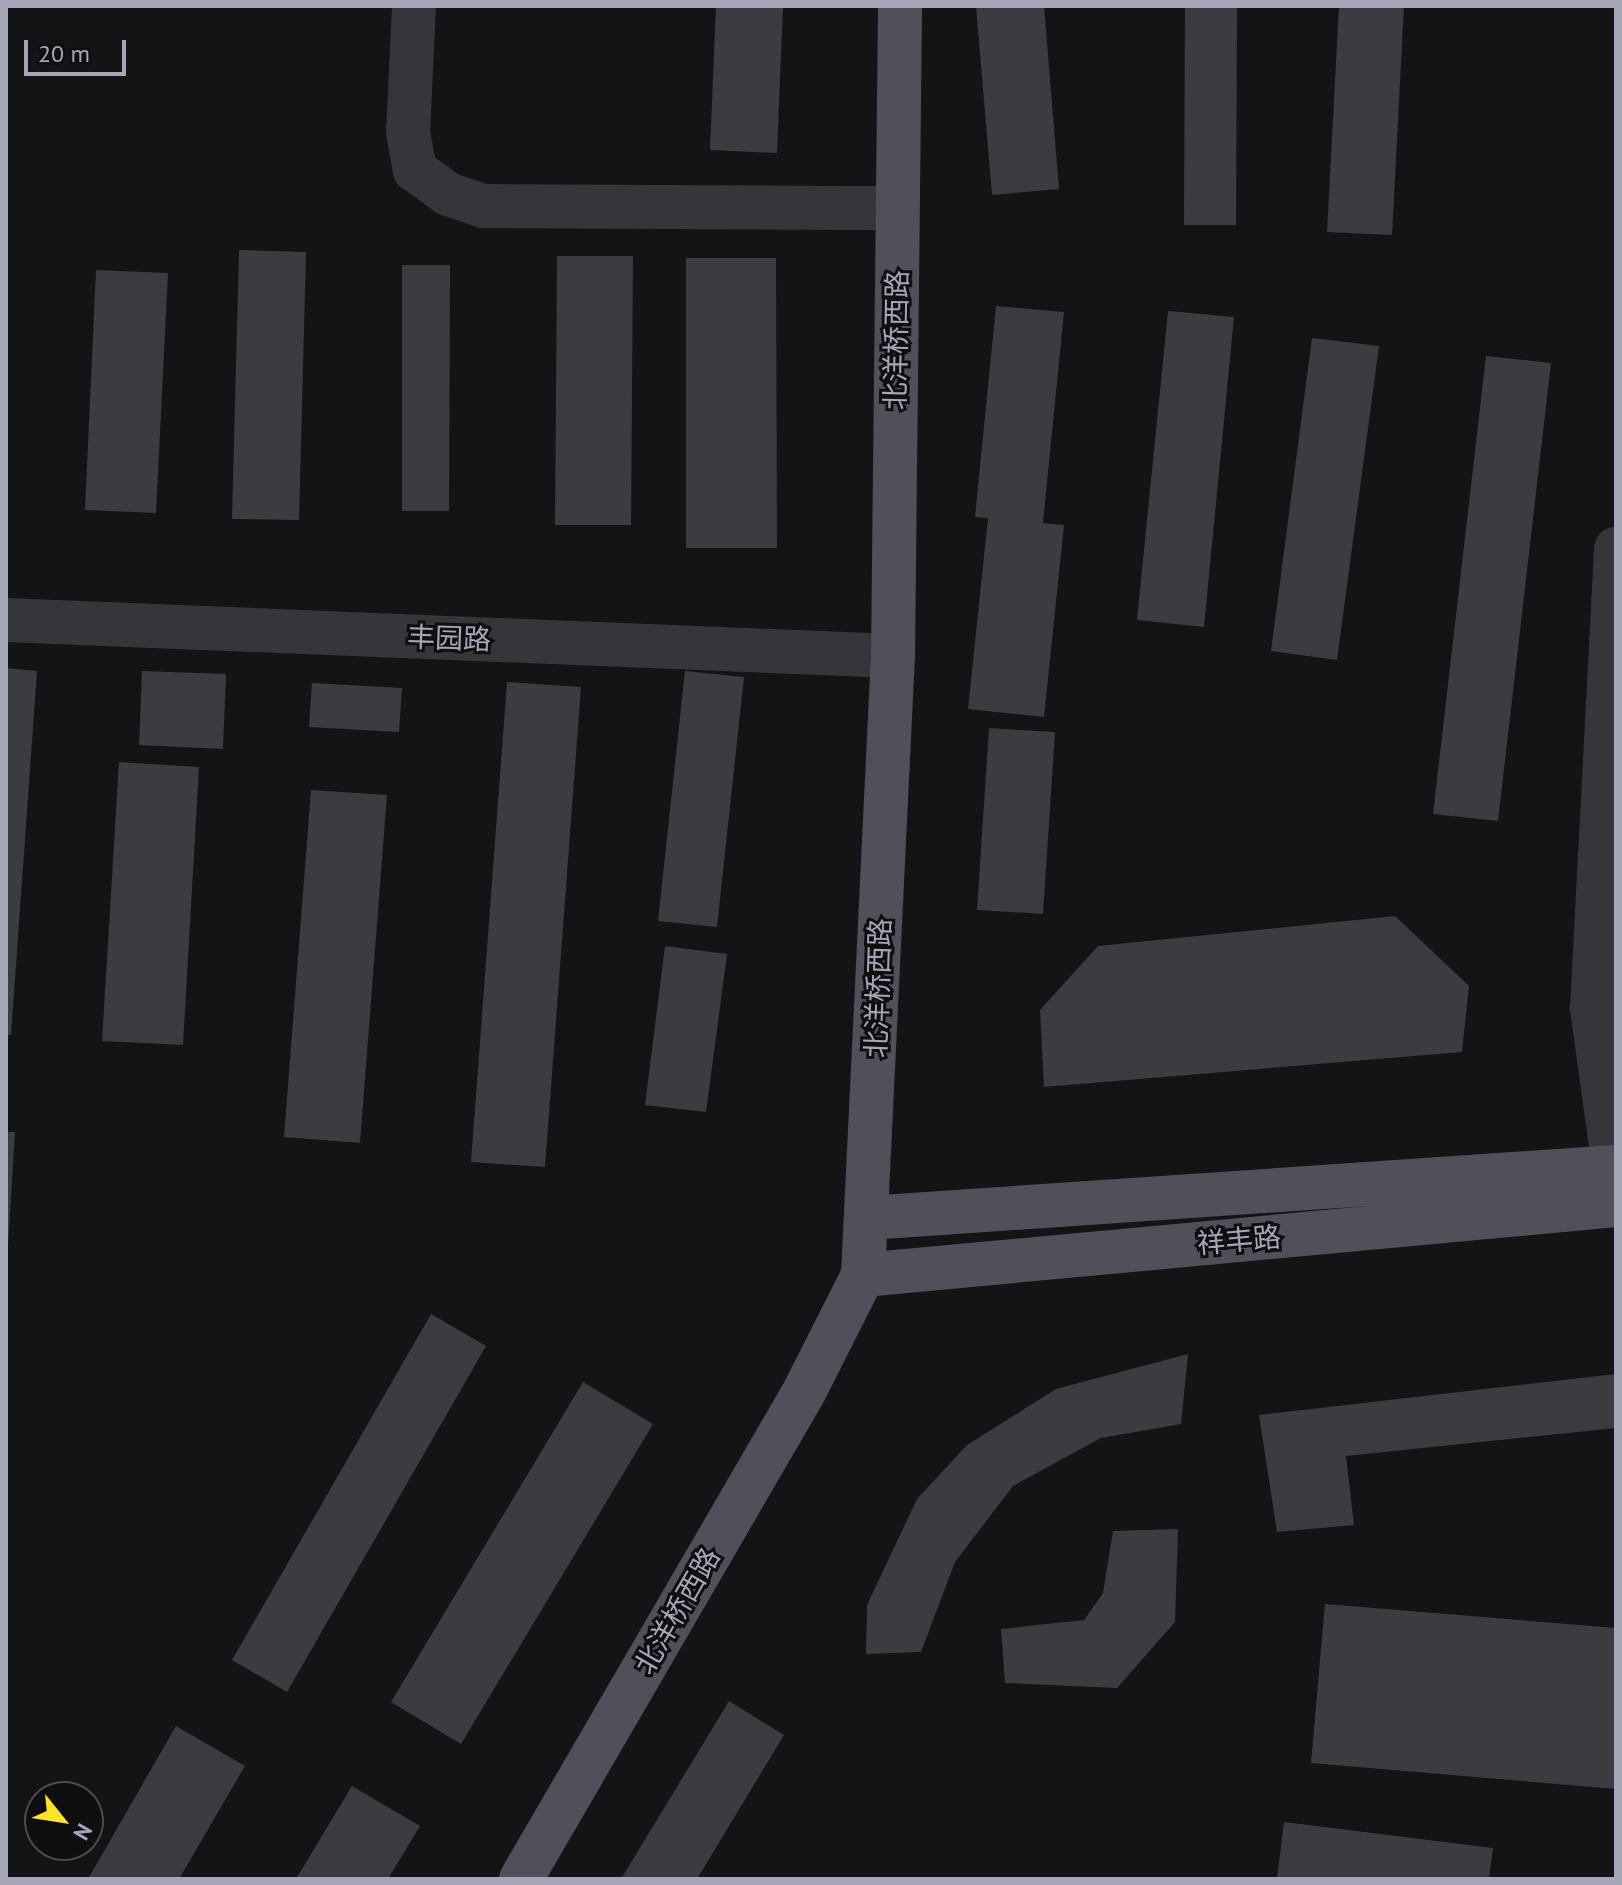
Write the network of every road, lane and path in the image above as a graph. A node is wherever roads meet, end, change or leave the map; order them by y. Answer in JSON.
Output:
{"nodes":[{"id":1,"x":414,"y":6,"type":"edge"},
{"id":2,"x":900,"y":6,"type":"edge"},
{"id":3,"x":897,"y":208,"type":"junction"},
{"id":4,"x":1616,"y":549,"type":"edge"},
{"id":5,"x":6,"y":620,"type":"edge"},
{"id":6,"x":893,"y":656,"type":"junction"},
{"id":7,"x":1615,"y":1180,"type":"edge"},
{"id":8,"x":868,"y":1218,"type":"junction"},
{"id":9,"x":863,"y":1275,"type":"junction"},
{"id":10,"x":521,"y":1879,"type":"edge"}],
"edges":[{"from":1,"to":3,"type":"street"},
{"from":2,"to":3,"type":"main road","name":"北洋桥西路"},
{"from":3,"to":6,"type":"main road","name":"北洋桥西路"},
{"from":4,"to":7,"type":"street"},
{"from":5,"to":6,"type":"street","name":"丰园路"},
{"from":6,"to":8,"type":"main road","name":"北洋桥西路"},
{"from":7,"to":8,"type":"main road","name":"祥丰路"},
{"from":7,"to":9,"type":"main road","name":"祥丰路"},
{"from":8,"to":9,"type":"main road","name":"北洋桥西路"},
{"from":9,"to":10,"type":"main road","name":"北洋桥西路"}]}
